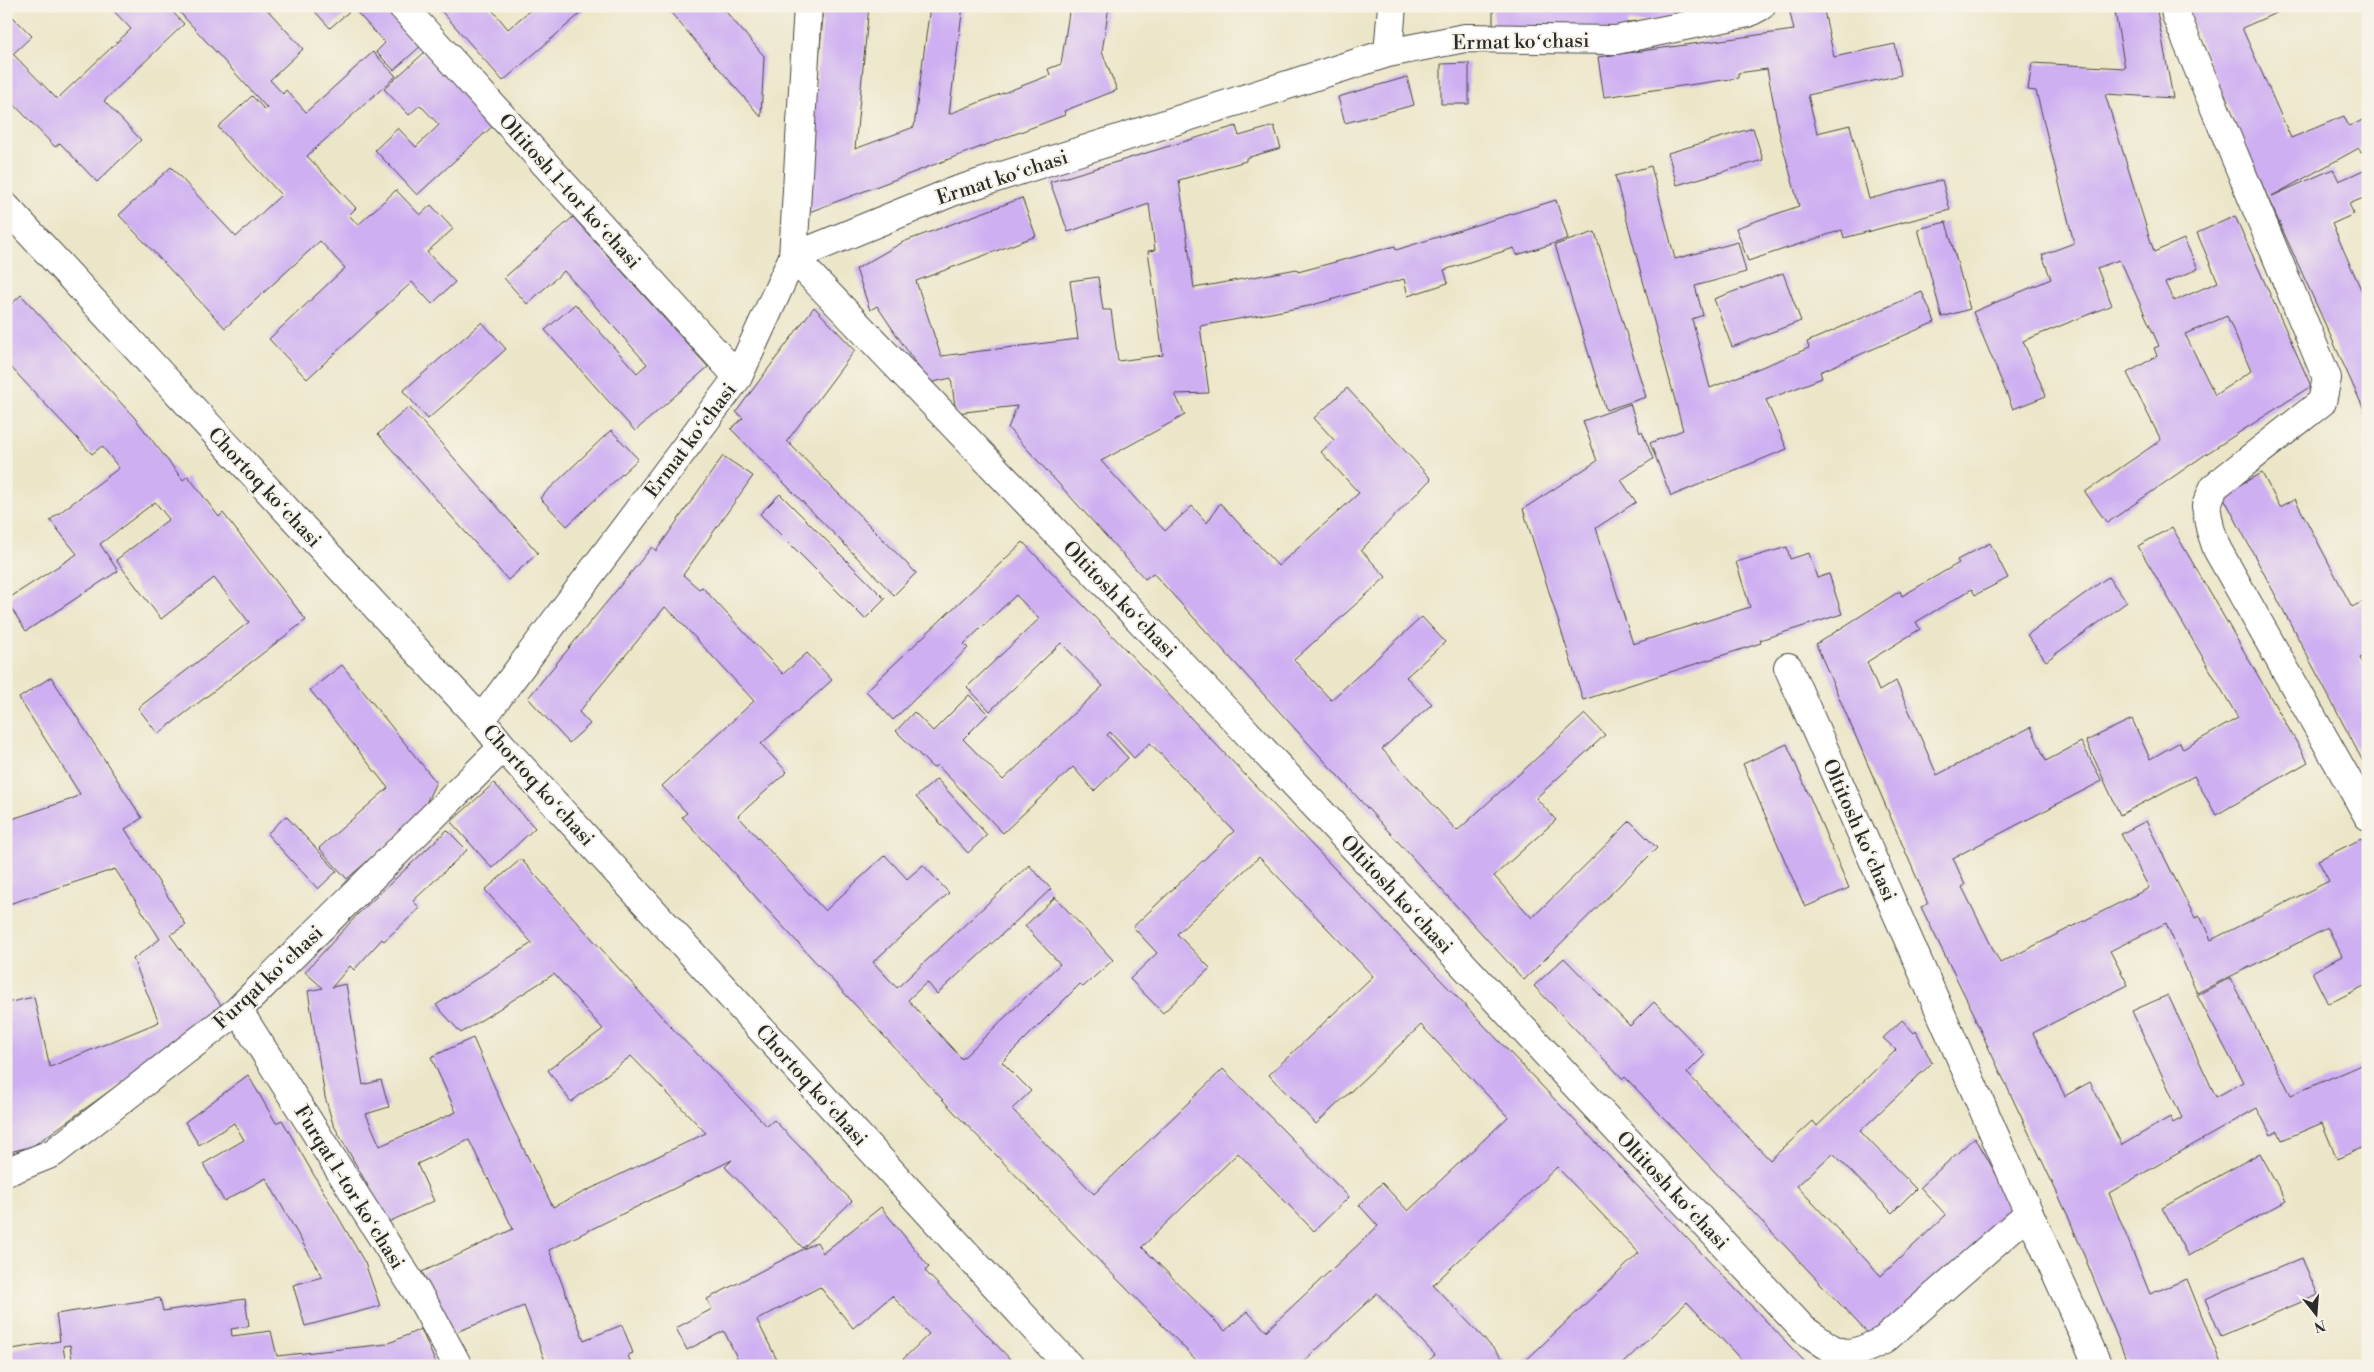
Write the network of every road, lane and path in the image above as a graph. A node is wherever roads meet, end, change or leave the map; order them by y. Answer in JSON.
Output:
{"nodes":[{"id":1,"x":402,"y":6,"type":"edge"},
{"id":2,"x":808,"y":6,"type":"edge"},
{"id":3,"x":1392,"y":6,"type":"edge"},
{"id":4,"x":1761,"y":6,"type":"edge"},
{"id":5,"x":2174,"y":6,"type":"edge"},
{"id":6,"x":1388,"y":53,"type":"junction"},
{"id":7,"x":6,"y":207,"type":"edge"},
{"id":8,"x":792,"y":257,"type":"junction"},
{"id":9,"x":738,"y":377,"type":"junction"},
{"id":10,"x":1788,"y":667,"type":"dead end"},
{"id":11,"x":481,"y":720,"type":"junction"},
{"id":12,"x":503,"y":747,"type":"junction"},
{"id":13,"x":2368,"y":816,"type":"edge"},
{"id":14,"x":238,"y":1010,"type":"junction"},
{"id":15,"x":6,"y":1172,"type":"edge"},
{"id":16,"x":2029,"y":1214,"type":"junction"},
{"id":17,"x":458,"y":1366,"type":"edge"},
{"id":18,"x":1069,"y":1366,"type":"edge"},
{"id":19,"x":2098,"y":1366,"type":"edge"}],
"edges":[{"from":1,"to":9,"type":"street","name":"Oltitosh 1-tor koʻchasi"},
{"from":2,"to":8,"type":"street"},
{"from":3,"to":6,"type":"street"},
{"from":4,"to":6,"type":"street","name":"Ermat koʻchasi"},
{"from":5,"to":13,"type":"street"},
{"from":6,"to":8,"type":"street","name":"Ermat koʻchasi"},
{"from":7,"to":11,"type":"street","name":"Chortoq koʻchasi"},
{"from":8,"to":9,"type":"street","name":"Ermat koʻchasi"},
{"from":8,"to":16,"type":"street","name":"Oltitosh koʻchasi"},
{"from":9,"to":11,"type":"street","name":"Ermat koʻchasi"},
{"from":10,"to":16,"type":"street","name":"Oltitosh koʻchasi"},
{"from":11,"to":12,"type":"street","name":"Chortoq koʻchasi"},
{"from":12,"to":14,"type":"street","name":"Furqat koʻchasi"},
{"from":12,"to":18,"type":"street","name":"Chortoq koʻchasi"},
{"from":14,"to":15,"type":"street","name":"Furqat koʻchasi"},
{"from":14,"to":17,"type":"street","name":"Furqat 1-tor koʻchasi"},
{"from":16,"to":19,"type":"street","name":"Oltitosh koʻchasi"}]}
